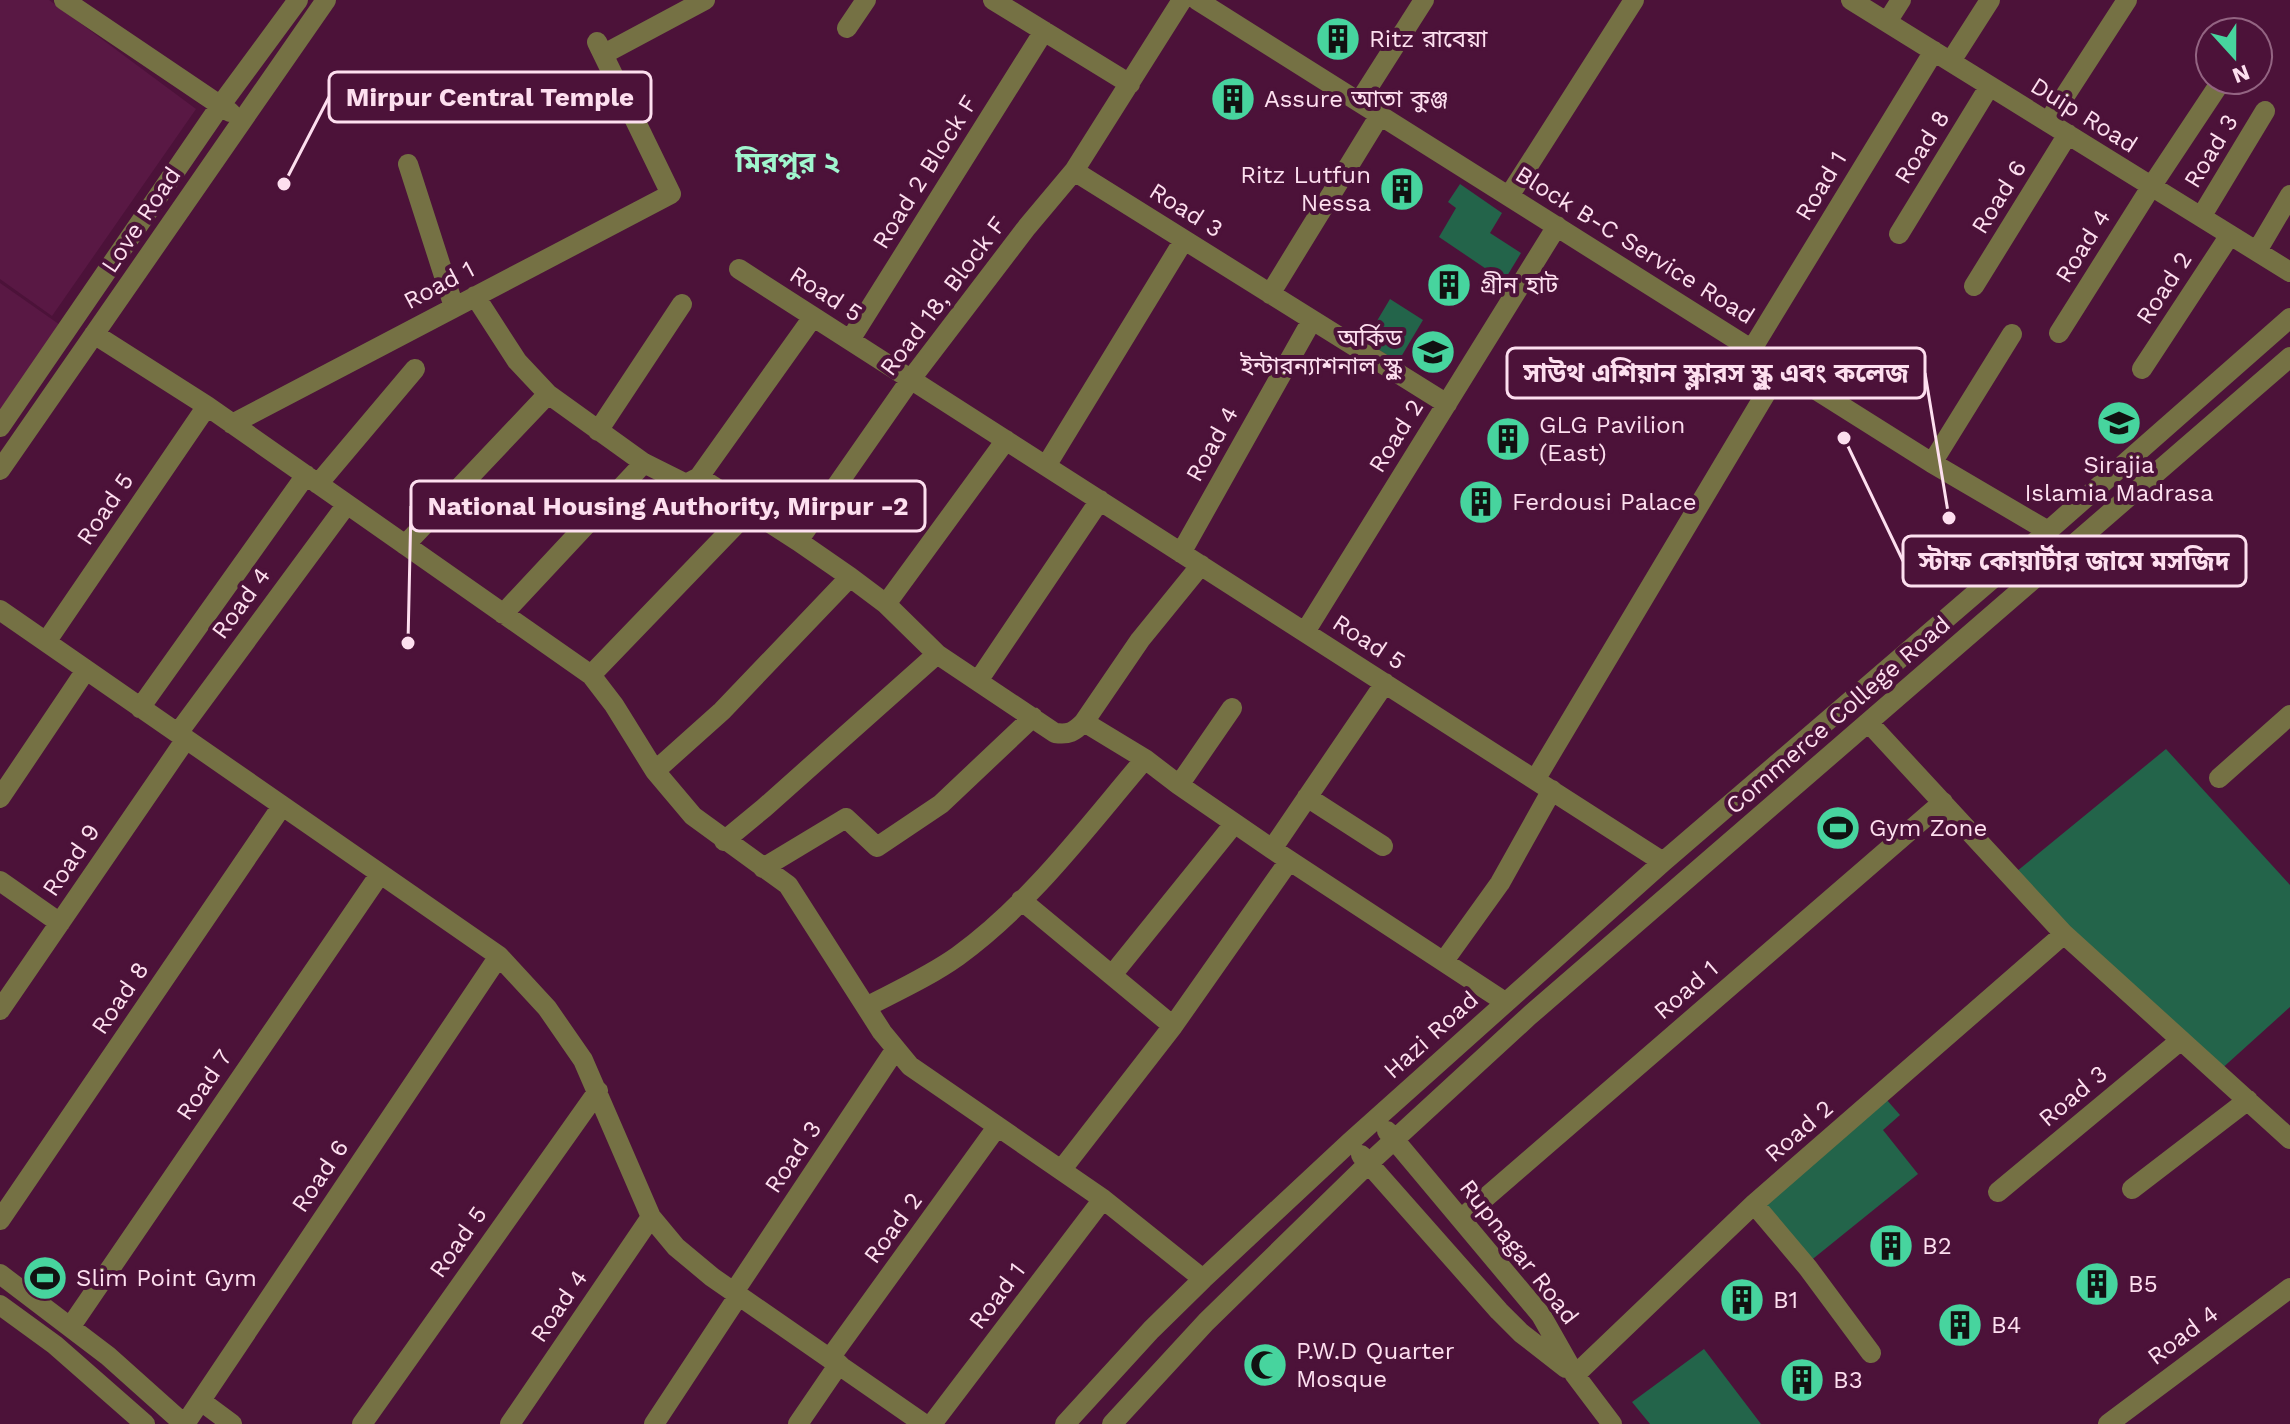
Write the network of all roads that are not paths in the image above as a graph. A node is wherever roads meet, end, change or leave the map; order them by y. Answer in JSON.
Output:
{"nodes":[{"id":1,"x":64,"y":0,"type":"edge"},
{"id":2,"x":298,"y":0,"type":"edge"},
{"id":3,"x":326,"y":0,"type":"edge"},
{"id":4,"x":705,"y":0,"type":"edge"},
{"id":5,"x":866,"y":0,"type":"edge"},
{"id":6,"x":993,"y":0,"type":"edge"},
{"id":7,"x":1182,"y":0,"type":"edge"},
{"id":8,"x":1197,"y":0,"type":"edge"},
{"id":9,"x":1424,"y":0,"type":"edge"},
{"id":10,"x":1634,"y":0,"type":"edge"},
{"id":11,"x":1851,"y":0,"type":"edge"},
{"id":12,"x":1901,"y":0,"type":"edge"},
{"id":13,"x":1990,"y":0,"type":"edge"},
{"id":14,"x":2127,"y":0,"type":"edge"},
{"id":15,"x":1887,"y":22,"type":"junction"},
{"id":16,"x":847,"y":28,"type":"dead end"},
{"id":17,"x":1044,"y":31,"type":"junction"},
{"id":18,"x":1942,"y":56,"type":"junction"},
{"id":19,"x":1130,"y":84,"type":"junction"},
{"id":20,"x":1989,"y":87,"type":"junction"},
{"id":21,"x":2211,"y":96,"type":"edge"},
{"id":22,"x":1359,"y":102,"type":"junction"},
{"id":23,"x":220,"y":106,"type":"junction"},
{"id":24,"x":2265,"y":111,"type":"dead end"},
{"id":25,"x":1380,"y":115,"type":"junction"},
{"id":26,"x":241,"y":120,"type":"junction"},
{"id":27,"x":2048,"y":122,"type":"junction"},
{"id":28,"x":2068,"y":134,"type":"junction"},
{"id":29,"x":408,"y":164,"type":"dead end"},
{"id":30,"x":1074,"y":171,"type":"junction"},
{"id":31,"x":2151,"y":187,"type":"junction"},
{"id":32,"x":2290,"y":195,"type":"edge"},
{"id":33,"x":1509,"y":196,"type":"junction"},
{"id":34,"x":2201,"y":217,"type":"junction"},
{"id":35,"x":1557,"y":226,"type":"junction"},
{"id":36,"x":1899,"y":234,"type":"dead end"},
{"id":37,"x":2230,"y":235,"type":"junction"},
{"id":38,"x":1184,"y":240,"type":"junction"},
{"id":39,"x":2257,"y":251,"type":"junction"},
{"id":40,"x":739,"y":269,"type":"dead end"},
{"id":41,"x":2290,"y":272,"type":"edge"},
{"id":42,"x":1974,"y":286,"type":"dead end"},
{"id":43,"x":1270,"y":294,"type":"junction"},
{"id":44,"x":475,"y":296,"type":"junction"},
{"id":45,"x":682,"y":304,"type":"dead end"},
{"id":46,"x":454,"y":307,"type":"junction"},
{"id":47,"x":813,"y":317,"type":"junction"},
{"id":48,"x":2290,"y":318,"type":"edge"},
{"id":49,"x":1312,"y":320,"type":"junction"},
{"id":50,"x":2059,"y":333,"type":"dead end"},
{"id":51,"x":94,"y":334,"type":"junction"},
{"id":52,"x":2012,"y":334,"type":"dead end"},
{"id":53,"x":850,"y":340,"type":"junction"},
{"id":54,"x":1752,"y":349,"type":"junction"},
{"id":55,"x":2289,"y":359,"type":"edge"},
{"id":56,"x":1781,"y":368,"type":"junction"},
{"id":57,"x":415,"y":369,"type":"dead end"},
{"id":58,"x":2142,"y":369,"type":"dead end"},
{"id":59,"x":911,"y":379,"type":"junction"},
{"id":60,"x":548,"y":394,"type":"junction"},
{"id":61,"x":1447,"y":404,"type":"junction"},
{"id":62,"x":207,"y":406,"type":"junction"},
{"id":63,"x":232,"y":424,"type":"junction"},
{"id":64,"x":0,"y":427,"type":"edge"},
{"id":65,"x":598,"y":431,"type":"junction"},
{"id":66,"x":1006,"y":440,"type":"junction"},
{"id":67,"x":644,"y":463,"type":"junction"},
{"id":68,"x":1932,"y":463,"type":"junction"},
{"id":69,"x":1046,"y":466,"type":"junction"},
{"id":70,"x":0,"y":470,"type":"edge"},
{"id":71,"x":699,"y":477,"type":"junction"},
{"id":72,"x":312,"y":480,"type":"junction"},
{"id":73,"x":1100,"y":500,"type":"junction"},
{"id":74,"x":347,"y":504,"type":"junction"},
{"id":75,"x":749,"y":511,"type":"junction"},
{"id":76,"x":2048,"y":531,"type":"junction"},
{"id":77,"x":798,"y":541,"type":"junction"},
{"id":78,"x":405,"y":545,"type":"junction"},
{"id":79,"x":1181,"y":553,"type":"junction"},
{"id":80,"x":1201,"y":565,"type":"junction"},
{"id":81,"x":850,"y":577,"type":"junction"},
{"id":82,"x":886,"y":604,"type":"junction"},
{"id":83,"x":0,"y":610,"type":"edge"},
{"id":84,"x":503,"y":614,"type":"junction"},
{"id":85,"x":1305,"y":632,"type":"junction"},
{"id":86,"x":46,"y":642,"type":"junction"},
{"id":87,"x":937,"y":654,"type":"junction"},
{"id":88,"x":86,"y":670,"type":"junction"},
{"id":89,"x":591,"y":675,"type":"junction"},
{"id":90,"x":978,"y":681,"type":"junction"},
{"id":91,"x":1385,"y":683,"type":"junction"},
{"id":92,"x":1848,"y":701,"type":"joint"},
{"id":93,"x":140,"y":708,"type":"junction"},
{"id":94,"x":1232,"y":708,"type":"dead end"},
{"id":95,"x":2290,"y":715,"type":"edge"},
{"id":96,"x":1033,"y":717,"type":"junction"},
{"id":97,"x":1084,"y":722,"type":"junction"},
{"id":98,"x":1869,"y":723,"type":"junction"},
{"id":99,"x":182,"y":736,"type":"junction"},
{"id":100,"x":1145,"y":759,"type":"junction"},
{"id":101,"x":655,"y":771,"type":"junction"},
{"id":102,"x":2219,"y":778,"type":"dead end"},
{"id":103,"x":1179,"y":785,"type":"junction"},
{"id":104,"x":1543,"y":785,"type":"junction"},
{"id":105,"x":1307,"y":797,"type":"junction"},
{"id":106,"x":0,"y":798,"type":"edge"},
{"id":107,"x":1943,"y":802,"type":"junction"},
{"id":108,"x":282,"y":806,"type":"junction"},
{"id":109,"x":1234,"y":824,"type":"junction"},
{"id":110,"x":724,"y":841,"type":"junction"},
{"id":111,"x":1383,"y":846,"type":"dead end"},
{"id":112,"x":1272,"y":849,"type":"junction"},
{"id":113,"x":1289,"y":861,"type":"junction"},
{"id":114,"x":1663,"y":862,"type":"junction"},
{"id":115,"x":763,"y":868,"type":"junction"},
{"id":116,"x":380,"y":874,"type":"junction"},
{"id":117,"x":0,"y":881,"type":"edge"},
{"id":118,"x":1021,"y":900,"type":"junction"},
{"id":119,"x":60,"y":923,"type":"junction"},
{"id":120,"x":2064,"y":934,"type":"junction"},
{"id":121,"x":499,"y":956,"type":"junction"},
{"id":122,"x":1444,"y":961,"type":"junction"},
{"id":123,"x":1112,"y":975,"type":"junction"},
{"id":124,"x":1505,"y":1002,"type":"junction"},
{"id":125,"x":866,"y":1007,"type":"junction"},
{"id":126,"x":0,"y":1010,"type":"edge"},
{"id":127,"x":1173,"y":1026,"type":"junction"},
{"id":128,"x":2181,"y":1040,"type":"junction"},
{"id":129,"x":895,"y":1050,"type":"junction"},
{"id":130,"x":598,"y":1091,"type":"junction"},
{"id":131,"x":2248,"y":1100,"type":"junction"},
{"id":132,"x":1376,"y":1119,"type":"junction"},
{"id":133,"x":2286,"y":1126,"type":"edge"},
{"id":134,"x":997,"y":1127,"type":"junction"},
{"id":135,"x":1395,"y":1139,"type":"junction"},
{"id":136,"x":1350,"y":1142,"type":"junction"},
{"id":137,"x":1369,"y":1163,"type":"junction"},
{"id":138,"x":1062,"y":1169,"type":"junction"},
{"id":139,"x":2132,"y":1189,"type":"dead end"},
{"id":140,"x":1998,"y":1192,"type":"dead end"},
{"id":141,"x":1103,"y":1199,"type":"junction"},
{"id":142,"x":1754,"y":1204,"type":"junction"},
{"id":143,"x":651,"y":1217,"type":"junction"},
{"id":144,"x":1462,"y":1218,"type":"junction"},
{"id":145,"x":0,"y":1220,"type":"edge"},
{"id":146,"x":0,"y":1274,"type":"edge"},
{"id":147,"x":1203,"y":1279,"type":"junction"},
{"id":148,"x":2290,"y":1288,"type":"edge"},
{"id":149,"x":737,"y":1294,"type":"junction"},
{"id":150,"x":0,"y":1305,"type":"edge"},
{"id":151,"x":71,"y":1326,"type":"junction"},
{"id":152,"x":1871,"y":1353,"type":"dead end"},
{"id":153,"x":834,"y":1361,"type":"junction"},
{"id":154,"x":1575,"y":1375,"type":"junction"},
{"id":155,"x":201,"y":1401,"type":"junction"},
{"id":156,"x":2112,"y":1423,"type":"edge"},
{"id":157,"x":145,"y":1424,"type":"edge"},
{"id":158,"x":184,"y":1424,"type":"edge"},
{"id":159,"x":232,"y":1424,"type":"edge"},
{"id":160,"x":362,"y":1424,"type":"edge"},
{"id":161,"x":510,"y":1424,"type":"edge"},
{"id":162,"x":654,"y":1424,"type":"edge"},
{"id":163,"x":798,"y":1424,"type":"edge"},
{"id":164,"x":924,"y":1424,"type":"edge"},
{"id":165,"x":932,"y":1424,"type":"edge"},
{"id":166,"x":1065,"y":1424,"type":"edge"},
{"id":167,"x":1112,"y":1424,"type":"edge"},
{"id":168,"x":1612,"y":1424,"type":"edge"}],
"edges":[{"from":1,"to":23,"type":"street"},
{"from":2,"to":23,"type":"street","name":"Love Road"},
{"from":3,"to":26,"type":"street","name":"Love Road"},
{"from":4,"to":44,"type":"street","name":"Road 1"},
{"from":5,"to":16,"type":"street"},
{"from":6,"to":17,"type":"street"},
{"from":7,"to":19,"type":"street","name":"Road 18, Block F"},
{"from":8,"to":22,"type":"street","name":"Block B-C Service Road"},
{"from":9,"to":22,"type":"street"},
{"from":10,"to":33,"type":"street"},
{"from":11,"to":15,"type":"street","name":"Duip Road"},
{"from":12,"to":15,"type":"street"},
{"from":13,"to":18,"type":"street"},
{"from":14,"to":27,"type":"street"},
{"from":15,"to":18,"type":"street","name":"Duip Road"},
{"from":17,"to":19,"type":"street"},
{"from":17,"to":53,"type":"street","name":"Road 2 Block F"},
{"from":18,"to":20,"type":"street","name":"Duip Road"},
{"from":18,"to":54,"type":"street","name":"Road 1"},
{"from":19,"to":30,"type":"street","name":"Road 18, Block F"},
{"from":20,"to":27,"type":"street","name":"Duip Road"},
{"from":20,"to":36,"type":"street","name":"Road 8"},
{"from":21,"to":31,"type":"street"},
{"from":22,"to":25,"type":"street","name":"Block B-C Service Road"},
{"from":23,"to":26,"type":"street"},
{"from":23,"to":64,"type":"street","name":"Love Road"},
{"from":24,"to":34,"type":"street","name":"Road 3"},
{"from":25,"to":33,"type":"street","name":"Block B-C Service Road"},
{"from":25,"to":43,"type":"street"},
{"from":26,"to":51,"type":"street","name":"Love Road"},
{"from":27,"to":28,"type":"street","name":"Duip Road"},
{"from":28,"to":31,"type":"street","name":"Duip Road"},
{"from":28,"to":42,"type":"street","name":"Road 6"},
{"from":29,"to":46,"type":"street"},
{"from":30,"to":38,"type":"street","name":"Road 3"},
{"from":30,"to":59,"type":"street","name":"Road 18, Block F"},
{"from":31,"to":34,"type":"street","name":"Duip Road"},
{"from":31,"to":50,"type":"street","name":"Road 4"},
{"from":32,"to":39,"type":"street"},
{"from":33,"to":35,"type":"street","name":"Block B-C Service Road"},
{"from":34,"to":37,"type":"street","name":"Duip Road"},
{"from":35,"to":54,"type":"street","name":"Block B-C Service Road"},
{"from":35,"to":61,"type":"street","name":"Road 2"},
{"from":37,"to":39,"type":"street","name":"Duip Road"},
{"from":37,"to":58,"type":"street","name":"Road 2"},
{"from":38,"to":43,"type":"street","name":"Road 3"},
{"from":38,"to":69,"type":"street"},
{"from":39,"to":41,"type":"street","name":"Duip Road"},
{"from":40,"to":47,"type":"street","name":"Road 5"},
{"from":43,"to":49,"type":"street","name":"Road 3"},
{"from":44,"to":46,"type":"street","name":"Road 1"},
{"from":44,"to":60,"type":"street"},
{"from":45,"to":65,"type":"street"},
{"from":46,"to":63,"type":"street","name":"Road 1"},
{"from":47,"to":53,"type":"street","name":"Road 5"},
{"from":47,"to":71,"type":"street"},
{"from":48,"to":76,"type":"street","name":"Commerce College Road"},
{"from":49,"to":61,"type":"street","name":"Road 3"},
{"from":49,"to":79,"type":"street","name":"Road 4"},
{"from":51,"to":62,"type":"street"},
{"from":51,"to":70,"type":"street","name":"Love Road"},
{"from":52,"to":68,"type":"street"},
{"from":53,"to":59,"type":"street","name":"Road 5"},
{"from":54,"to":56,"type":"street","name":"Block B-C Service Road"},
{"from":55,"to":98,"type":"street","name":"Commerce College Road"},
{"from":56,"to":68,"type":"street","name":"Block B-C Service Road"},
{"from":56,"to":104,"type":"street"},
{"from":57,"to":72,"type":"street"},
{"from":59,"to":66,"type":"street","name":"Road 5"},
{"from":59,"to":77,"type":"street","name":"Road 18, Block F"},
{"from":60,"to":65,"type":"street"},
{"from":60,"to":78,"type":"street"},
{"from":61,"to":85,"type":"street","name":"Road 2"},
{"from":62,"to":63,"type":"street"},
{"from":62,"to":86,"type":"street","name":"Road 5"},
{"from":63,"to":72,"type":"street"},
{"from":65,"to":67,"type":"street"},
{"from":66,"to":69,"type":"street","name":"Road 5"},
{"from":66,"to":82,"type":"street"},
{"from":67,"to":71,"type":"street"},
{"from":67,"to":84,"type":"street"},
{"from":68,"to":76,"type":"street","name":"Block B-C Service Road"},
{"from":69,"to":73,"type":"street","name":"Road 5"},
{"from":71,"to":75,"type":"street"},
{"from":72,"to":74,"type":"street"},
{"from":72,"to":93,"type":"street"},
{"from":73,"to":79,"type":"street","name":"Road 5"},
{"from":73,"to":90,"type":"street"},
{"from":74,"to":78,"type":"street"},
{"from":74,"to":99,"type":"street","name":"Road 4"},
{"from":75,"to":77,"type":"street"},
{"from":75,"to":89,"type":"street"},
{"from":76,"to":92,"type":"street","name":"Commerce College Road"},
{"from":77,"to":81,"type":"street"},
{"from":78,"to":84,"type":"street"},
{"from":79,"to":80,"type":"street","name":"Road 5"},
{"from":80,"to":85,"type":"street","name":"Road 5"},
{"from":80,"to":97,"type":"street"},
{"from":81,"to":82,"type":"street"},
{"from":81,"to":101,"type":"street"},
{"from":82,"to":87,"type":"street"},
{"from":83,"to":86,"type":"street"},
{"from":84,"to":89,"type":"street"},
{"from":85,"to":91,"type":"street","name":"Road 5"},
{"from":86,"to":88,"type":"street"},
{"from":87,"to":90,"type":"street"},
{"from":87,"to":110,"type":"street"},
{"from":88,"to":93,"type":"street"},
{"from":88,"to":106,"type":"street"},
{"from":89,"to":101,"type":"street"},
{"from":90,"to":96,"type":"street"},
{"from":91,"to":104,"type":"street","name":"Road 5"},
{"from":91,"to":105,"type":"street"},
{"from":92,"to":114,"type":"street","name":"Hazi Road"},
{"from":93,"to":99,"type":"street"},
{"from":94,"to":103,"type":"street"},
{"from":95,"to":102,"type":"street"},
{"from":96,"to":97,"type":"street"},
{"from":96,"to":115,"type":"street"},
{"from":97,"to":100,"type":"street"},
{"from":98,"to":107,"type":"street"},
{"from":98,"to":135,"type":"street","name":"Commerce College Road"},
{"from":99,"to":108,"type":"street"},
{"from":99,"to":119,"type":"street","name":"Road 9"},
{"from":100,"to":103,"type":"street"},
{"from":100,"to":118,"type":"street"},
{"from":101,"to":110,"type":"street"},
{"from":103,"to":109,"type":"street"},
{"from":104,"to":114,"type":"street","name":"Road 5"},
{"from":104,"to":122,"type":"street"},
{"from":105,"to":111,"type":"street"},
{"from":105,"to":112,"type":"street"},
{"from":107,"to":120,"type":"street"},
{"from":107,"to":144,"type":"street","name":"Road 1"},
{"from":108,"to":116,"type":"street"},
{"from":108,"to":145,"type":"street","name":"Road 8"},
{"from":109,"to":112,"type":"street"},
{"from":109,"to":123,"type":"street"},
{"from":110,"to":115,"type":"street"},
{"from":112,"to":113,"type":"street"},
{"from":113,"to":122,"type":"street"},
{"from":113,"to":127,"type":"street"},
{"from":114,"to":124,"type":"street","name":"Hazi Road"},
{"from":115,"to":125,"type":"street"},
{"from":116,"to":121,"type":"street"},
{"from":116,"to":151,"type":"street","name":"Road 7"},
{"from":117,"to":119,"type":"street"},
{"from":118,"to":123,"type":"street"},
{"from":118,"to":125,"type":"street"},
{"from":119,"to":126,"type":"street","name":"Road 9"},
{"from":120,"to":128,"type":"street"},
{"from":120,"to":142,"type":"street","name":"Road 2"},
{"from":121,"to":130,"type":"street"},
{"from":121,"to":155,"type":"street","name":"Road 6"},
{"from":122,"to":124,"type":"street"},
{"from":123,"to":127,"type":"street"},
{"from":124,"to":132,"type":"street","name":"Hazi Road"},
{"from":125,"to":129,"type":"street"},
{"from":127,"to":138,"type":"street"},
{"from":128,"to":131,"type":"street"},
{"from":128,"to":140,"type":"street","name":"Road 3"},
{"from":129,"to":134,"type":"street"},
{"from":129,"to":149,"type":"street","name":"Road 3"},
{"from":130,"to":143,"type":"street"},
{"from":130,"to":160,"type":"street","name":"Road 5"},
{"from":131,"to":133,"type":"street"},
{"from":131,"to":139,"type":"street"},
{"from":132,"to":135,"type":"street","name":"Rupnagar Road"},
{"from":132,"to":136,"type":"street","name":"Hazi Road"},
{"from":134,"to":138,"type":"street"},
{"from":134,"to":153,"type":"street","name":"Road 2"},
{"from":135,"to":137,"type":"street","name":"Commerce College Road"},
{"from":135,"to":144,"type":"street","name":"Rupnagar Road"},
{"from":136,"to":137,"type":"street"},
{"from":136,"to":147,"type":"street","name":"Hazi Road"},
{"from":137,"to":154,"type":"street"},
{"from":137,"to":167,"type":"street","name":"Commerce College Road"},
{"from":138,"to":141,"type":"street"},
{"from":141,"to":147,"type":"street"},
{"from":141,"to":165,"type":"street","name":"Road 1"},
{"from":142,"to":152,"type":"street"},
{"from":142,"to":154,"type":"street","name":"Road 2"},
{"from":143,"to":149,"type":"street"},
{"from":143,"to":161,"type":"street","name":"Road 4"},
{"from":144,"to":154,"type":"street","name":"Rupnagar Road"},
{"from":146,"to":151,"type":"street"},
{"from":147,"to":166,"type":"street","name":"Hazi Road"},
{"from":148,"to":156,"type":"street","name":"Road 4"},
{"from":149,"to":153,"type":"street"},
{"from":149,"to":162,"type":"street","name":"Road 3"},
{"from":150,"to":157,"type":"street"},
{"from":151,"to":158,"type":"street"},
{"from":153,"to":163,"type":"street","name":"Road 2"},
{"from":153,"to":164,"type":"street"},
{"from":154,"to":168,"type":"street","name":"Rupnagar Road"},
{"from":155,"to":158,"type":"street","name":"Road 6"},
{"from":155,"to":159,"type":"street"}]}
